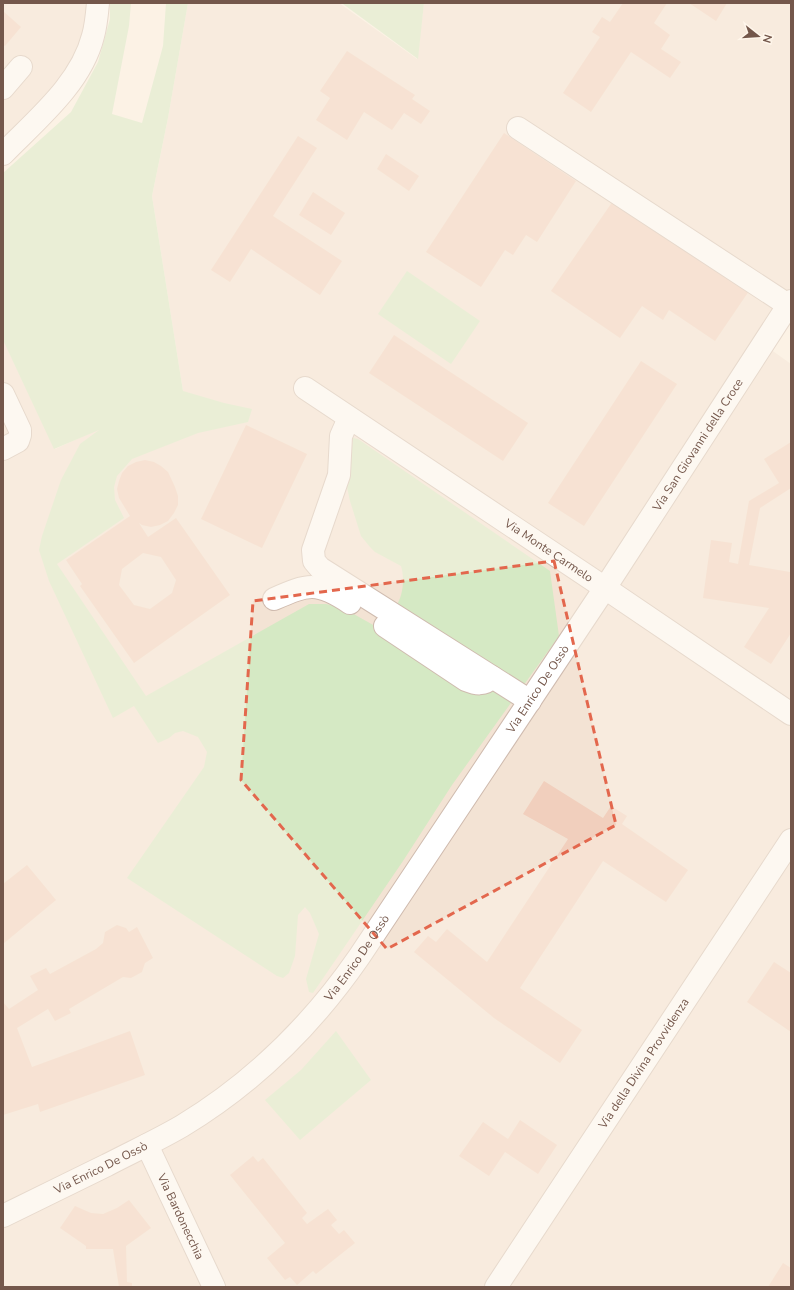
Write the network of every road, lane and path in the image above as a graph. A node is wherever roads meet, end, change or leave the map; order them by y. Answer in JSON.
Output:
{"nodes":[{"id":1,"x":98,"y":3,"type":"edge"},
{"id":2,"x":21,"y":67,"type":"dead end"},
{"id":3,"x":3,"y":88,"type":"edge"},
{"id":4,"x":518,"y":128,"type":"dead end"},
{"id":5,"x":3,"y":154,"type":"edge"},
{"id":6,"x":790,"y":303,"type":"edge"},
{"id":7,"x":305,"y":388,"type":"dead end"},
{"id":8,"x":3,"y":394,"type":"edge"},
{"id":9,"x":349,"y":418,"type":"junction"},
{"id":10,"x":3,"y":449,"type":"edge"},
{"id":11,"x":605,"y":588,"type":"junction"},
{"id":12,"x":274,"y":599,"type":"dead end"},
{"id":13,"x":492,"y":677,"type":"junction"},
{"id":14,"x":530,"y":701,"type":"junction"},
{"id":15,"x":791,"y":714,"type":"edge"},
{"id":16,"x":791,"y":840,"type":"edge"},
{"id":17,"x":147,"y":1145,"type":"junction"},
{"id":18,"x":3,"y":1216,"type":"edge"},
{"id":19,"x":214,"y":1287,"type":"edge"},
{"id":20,"x":496,"y":1287,"type":"edge"}],
"edges":[{"from":1,"to":5,"type":"street"},
{"from":2,"to":3,"type":"street"},
{"from":4,"to":6,"type":"street"},
{"from":6,"to":11,"type":"street","name":"Via San Giovanni della Croce"},
{"from":7,"to":9,"type":"street","name":"Via Monte Carmelo"},
{"from":8,"to":10,"type":"street"},
{"from":9,"to":11,"type":"street","name":"Via Monte Carmelo"},
{"from":9,"to":13,"type":"street"},
{"from":11,"to":14,"type":"street","name":"Via Enrico De Ossò"},
{"from":11,"to":15,"type":"street","name":"Via Monte Carmelo"},
{"from":12,"to":13,"type":"street"},
{"from":13,"to":14,"type":"street"},
{"from":14,"to":17,"type":"street","name":"Via Enrico De Ossò"},
{"from":16,"to":20,"type":"street","name":"Via della Divina Provvidenza"},
{"from":17,"to":18,"type":"street","name":"Via Enrico De Ossò"},
{"from":17,"to":19,"type":"street","name":"Via Bardonecchia"}]}
